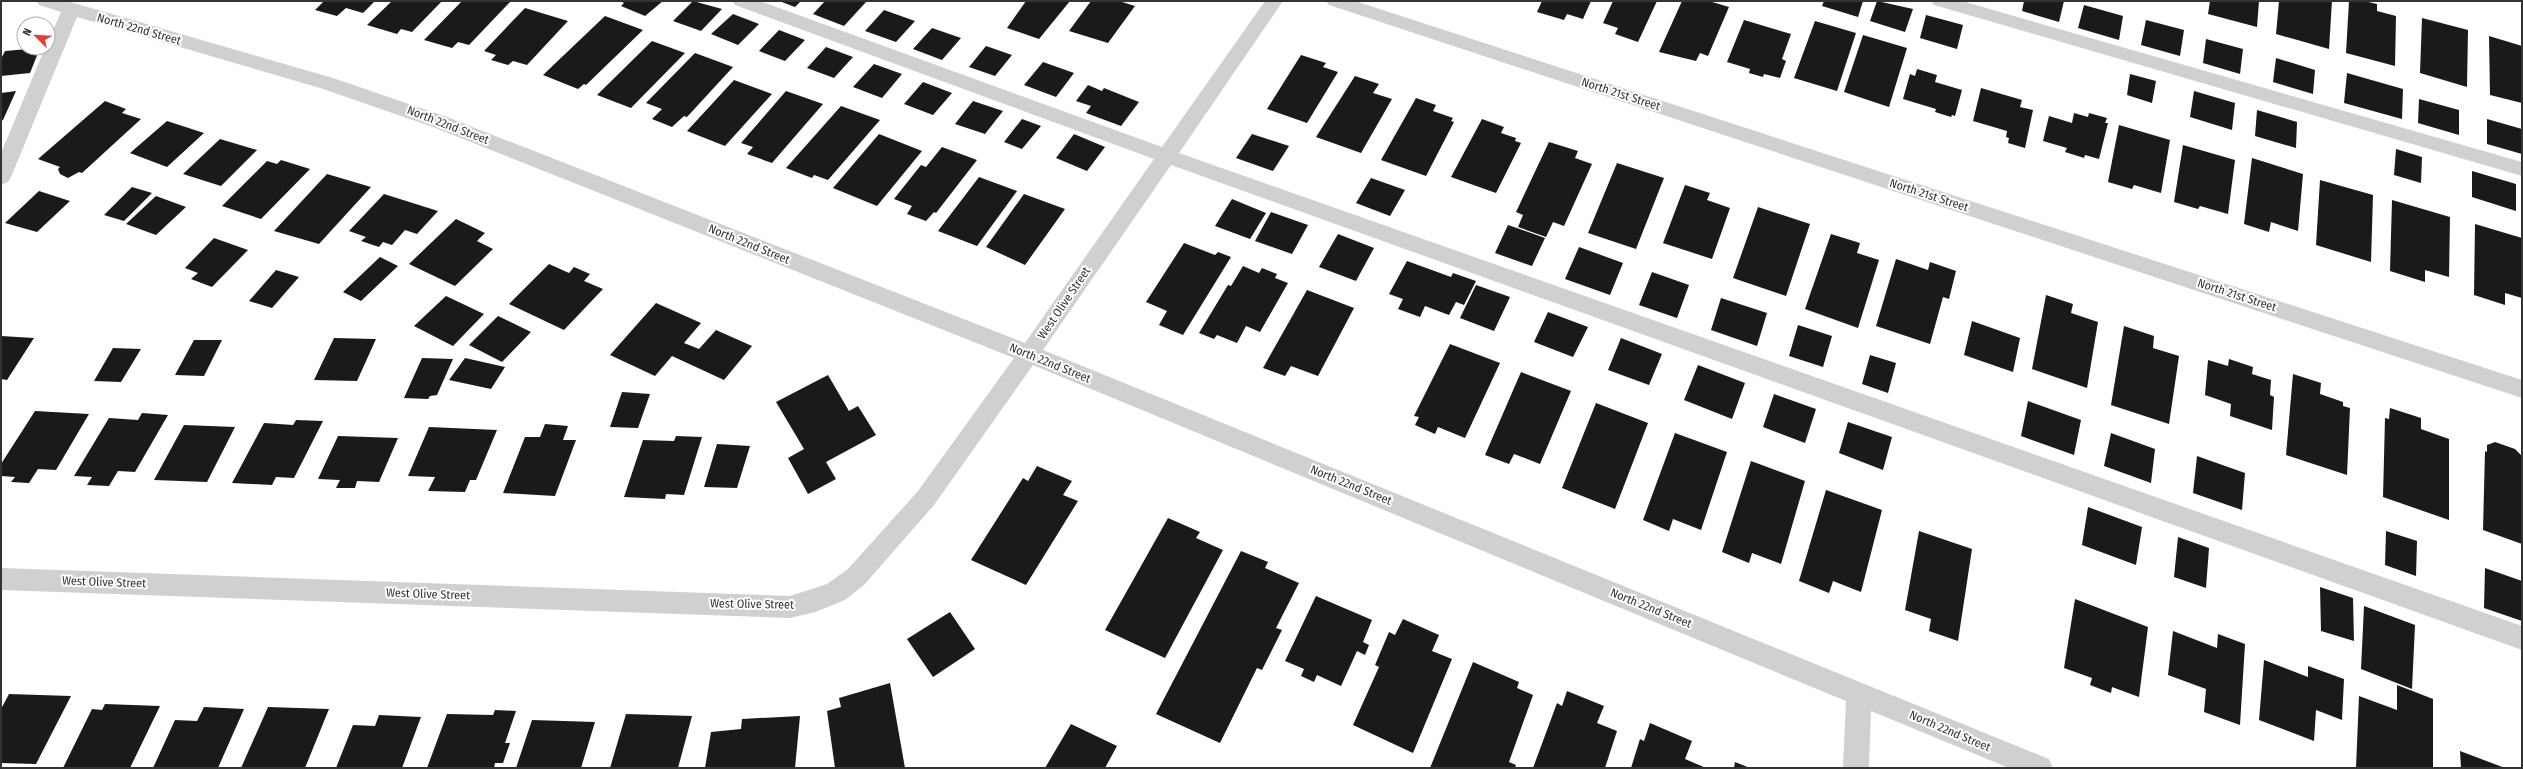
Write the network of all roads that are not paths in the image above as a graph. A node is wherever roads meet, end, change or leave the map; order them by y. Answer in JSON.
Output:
{"nodes":[{"id":1,"x":45,"y":1,"type":"edge"},
{"id":2,"x":741,"y":1,"type":"edge"},
{"id":3,"x":1274,"y":1,"type":"edge"},
{"id":4,"x":1335,"y":1,"type":"edge"},
{"id":5,"x":1940,"y":1,"type":"edge"},
{"id":6,"x":71,"y":9,"type":"junction"},
{"id":7,"x":1165,"y":156,"type":"junction"},
{"id":8,"x":2522,"y":169,"type":"edge"},
{"id":9,"x":1,"y":177,"type":"edge"},
{"id":10,"x":1029,"y":354,"type":"junction"},
{"id":11,"x":2522,"y":389,"type":"edge"},
{"id":12,"x":1,"y":579,"type":"edge"},
{"id":13,"x":2522,"y":638,"type":"edge"},
{"id":14,"x":1859,"y":692,"type":"junction"},
{"id":15,"x":1856,"y":768,"type":"edge"},
{"id":16,"x":2040,"y":768,"type":"edge"}],
"edges":[{"from":1,"to":6,"type":"street","name":"North 22nd Street"},
{"from":2,"to":7,"type":"street"},
{"from":3,"to":7,"type":"street","name":"West Olive Street"},
{"from":4,"to":11,"type":"street","name":"North 21st Street"},
{"from":5,"to":8,"type":"street"},
{"from":6,"to":9,"type":"street"},
{"from":6,"to":10,"type":"street","name":"North 22nd Street"},
{"from":7,"to":10,"type":"street","name":"West Olive Street"},
{"from":7,"to":13,"type":"street"},
{"from":10,"to":12,"type":"street","name":"West Olive Street"},
{"from":10,"to":14,"type":"street","name":"North 22nd Street"},
{"from":14,"to":15,"type":"street"},
{"from":14,"to":16,"type":"street","name":"North 22nd Street"}]}
